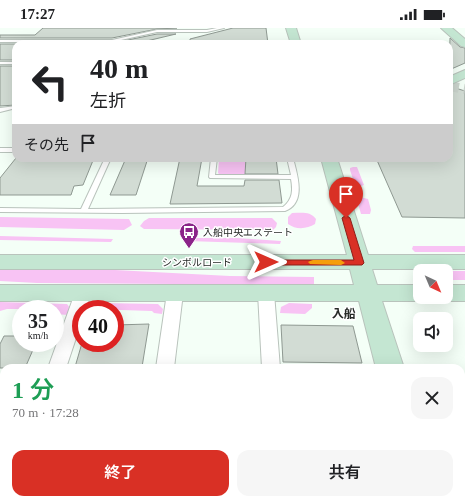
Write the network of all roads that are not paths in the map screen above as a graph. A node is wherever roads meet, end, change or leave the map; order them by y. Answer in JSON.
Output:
{"nodes":[{"id":1,"x":222,"y":28,"type":"edge"},
{"id":2,"x":291,"y":28,"type":"edge"},
{"id":3,"x":446,"y":28,"type":"edge"},
{"id":4,"x":454,"y":28,"type":"edge"},
{"id":5,"x":460,"y":28,"type":"edge"},
{"id":6,"x":120,"y":40,"type":"edge"},
{"id":7,"x":295,"y":40,"type":"edge"},
{"id":8,"x":0,"y":41,"type":"edge"},
{"id":9,"x":12,"y":41,"type":"edge"},
{"id":10,"x":465,"y":44,"type":"edge"},
{"id":11,"x":0,"y":63,"type":"edge"},
{"id":12,"x":12,"y":63,"type":"edge"},
{"id":13,"x":465,"y":74,"type":"edge"},
{"id":14,"x":453,"y":79,"type":"edge"},
{"id":15,"x":12,"y":108,"type":"edge"},
{"id":16,"x":0,"y":110,"type":"edge"},
{"id":17,"x":0,"y":150,"type":"edge"},
{"id":18,"x":12,"y":150,"type":"edge"},
{"id":19,"x":106,"y":162,"type":"edge"},
{"id":20,"x":214,"y":162,"type":"edge"},
{"id":21,"x":291,"y":162,"type":"edge"},
{"id":22,"x":330,"y":162,"type":"edge"},
{"id":23,"x":293,"y":177,"type":"junction"},
{"id":24,"x":0,"y":210,"type":"edge"},
{"id":25,"x":84,"y":211,"type":"junction"},
{"id":26,"x":0,"y":262,"type":"edge"},
{"id":27,"x":465,"y":262,"type":"edge"},
{"id":28,"x":359,"y":263,"type":"junction"},
{"id":29,"x":0,"y":293,"type":"edge"},
{"id":30,"x":83,"y":293,"type":"junction"},
{"id":31,"x":175,"y":293,"type":"junction"},
{"id":32,"x":266,"y":293,"type":"junction"},
{"id":33,"x":368,"y":293,"type":"junction"},
{"id":34,"x":413,"y":293,"type":"edge"},
{"id":35,"x":453,"y":293,"type":"edge"},
{"id":36,"x":465,"y":293,"type":"edge"},
{"id":37,"x":58,"y":364,"type":"edge"},
{"id":38,"x":166,"y":364,"type":"edge"},
{"id":39,"x":271,"y":364,"type":"edge"},
{"id":40,"x":389,"y":364,"type":"edge"}],
"edges":[{"from":1,"to":6,"type":"lane"},
{"from":2,"to":7,"type":"street"},
{"from":3,"to":10,"type":"street"},
{"from":4,"to":5,"type":"street"},
{"from":8,"to":9,"type":"lane"},
{"from":11,"to":12,"type":"lane"},
{"from":13,"to":14,"type":"street"},
{"from":15,"to":16,"type":"lane"},
{"from":17,"to":18,"type":"lane"},
{"from":19,"to":25,"type":"lane"},
{"from":20,"to":23,"type":"lane"},
{"from":21,"to":23,"type":"lane"},
{"from":22,"to":28,"type":"street"},
{"from":23,"to":25,"type":"lane"},
{"from":24,"to":25,"type":"lane"},
{"from":26,"to":28,"type":"street","name":"シンボルロード"},
{"from":27,"to":28,"type":"street","name":"シンボルロード"},
{"from":28,"to":33,"type":"street"},
{"from":29,"to":30,"type":"street"},
{"from":30,"to":31,"type":"street"},
{"from":30,"to":37,"type":"street"},
{"from":31,"to":32,"type":"street"},
{"from":31,"to":38,"type":"street"},
{"from":32,"to":33,"type":"street"},
{"from":32,"to":39,"type":"street"},
{"from":33,"to":34,"type":"street"},
{"from":33,"to":40,"type":"street"},
{"from":35,"to":36,"type":"street"}]}
